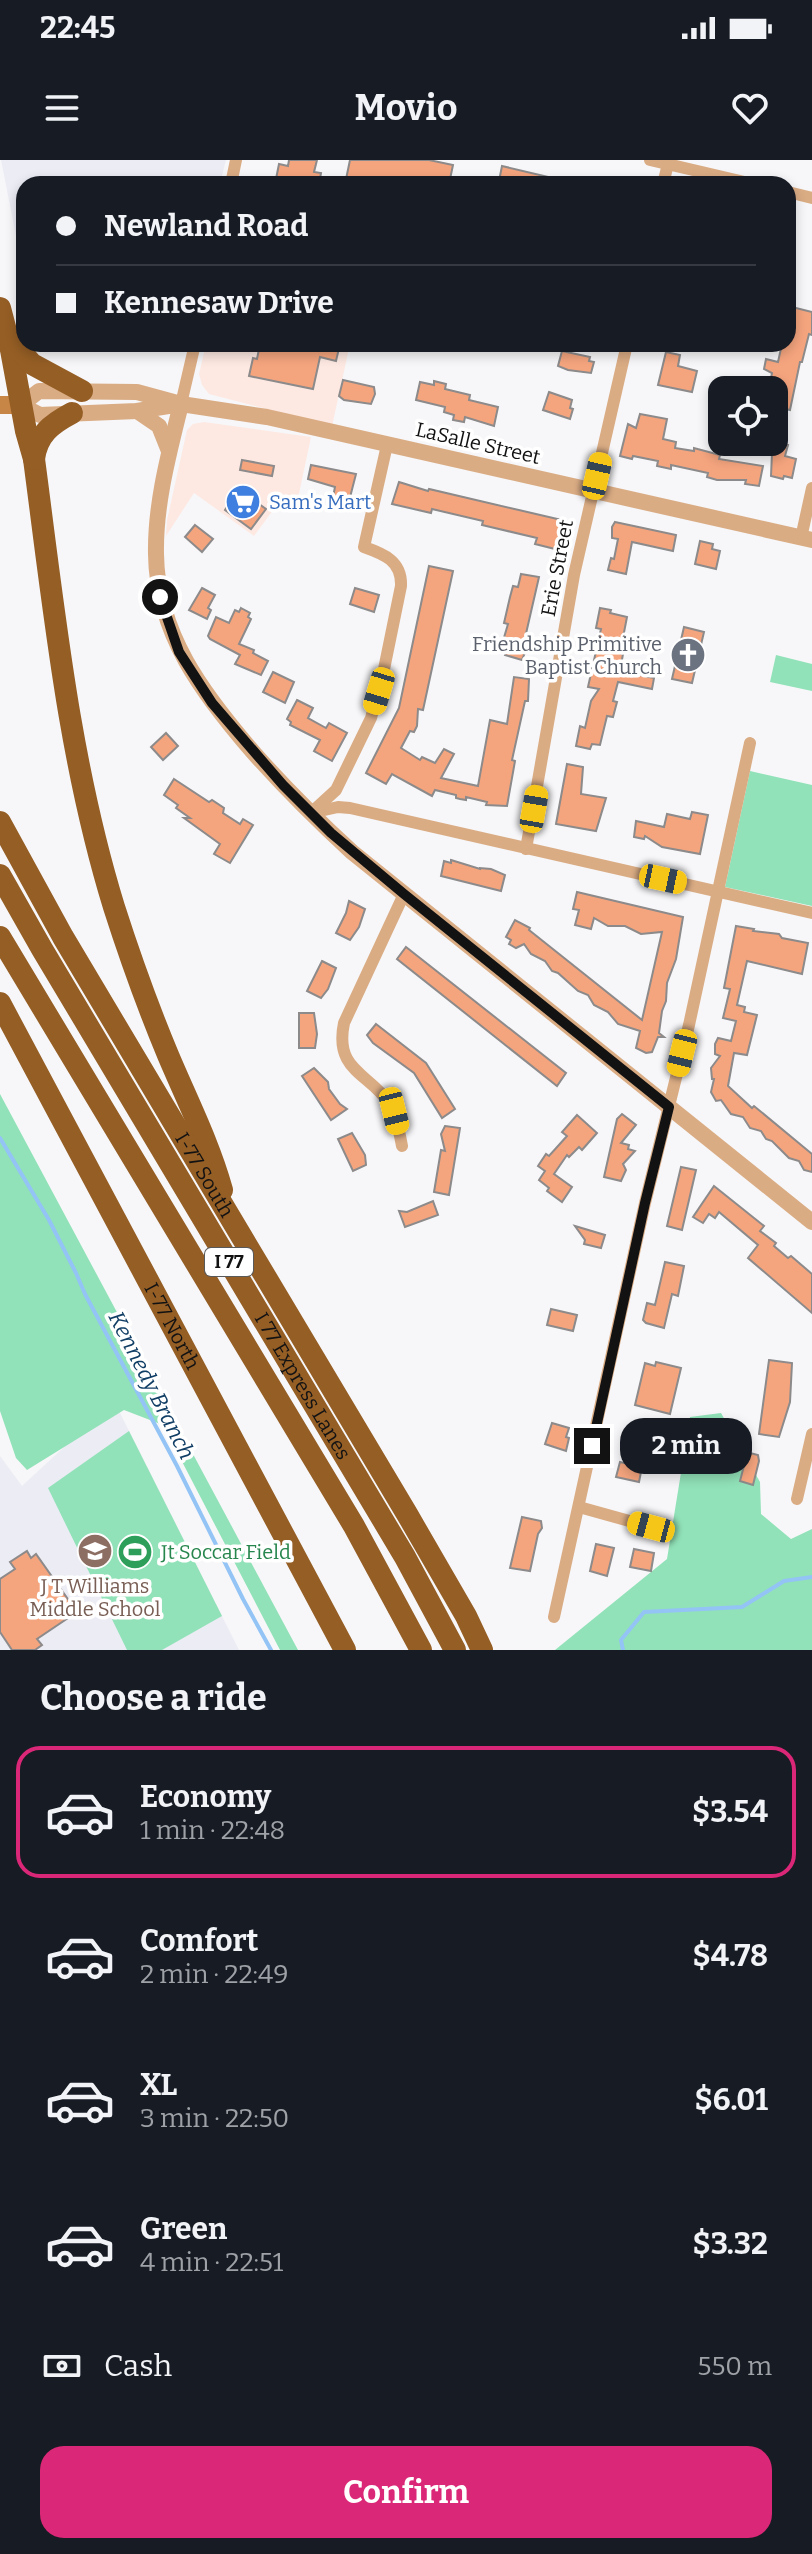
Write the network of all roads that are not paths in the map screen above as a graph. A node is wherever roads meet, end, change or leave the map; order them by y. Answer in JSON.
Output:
{"nodes":[{"id":1,"x":650,"y":160,"type":"edge"},
{"id":2,"x":668,"y":162,"type":"edge"},
{"id":3,"x":722,"y":176,"type":"edge"},
{"id":4,"x":0,"y":308,"type":"edge"},
{"id":5,"x":8,"y":336,"type":"junction"},
{"id":6,"x":16,"y":345,"type":"edge"},
{"id":7,"x":22,"y":352,"type":"edge"},
{"id":8,"x":193,"y":352,"type":"edge"},
{"id":9,"x":625,"y":352,"type":"edge"},
{"id":10,"x":82,"y":391,"type":"junction"},
{"id":11,"x":181,"y":404,"type":"junction"},
{"id":12,"x":10,"y":405,"type":"edge"},
{"id":13,"x":137,"y":411,"type":"junction"},
{"id":14,"x":72,"y":413,"type":"junction"},
{"id":15,"x":387,"y":445,"type":"junction"},
{"id":16,"x":169,"y":455,"type":"junction"},
{"id":17,"x":34,"y":459,"type":"junction"},
{"id":18,"x":812,"y":488,"type":"edge"},
{"id":19,"x":593,"y":491,"type":"junction"},
{"id":20,"x":807,"y":539,"type":"edge"},
{"id":21,"x":750,"y":743,"type":"dead end"},
{"id":22,"x":311,"y":813,"type":"junction"},
{"id":23,"x":0,"y":822,"type":"edge"},
{"id":24,"x":526,"y":849,"type":"junction"},
{"id":25,"x":0,"y":875,"type":"edge"},
{"id":26,"x":717,"y":891,"type":"junction"},
{"id":27,"x":404,"y":894,"type":"junction"},
{"id":28,"x":812,"y":913,"type":"edge"},
{"id":29,"x":0,"y":937,"type":"edge"},
{"id":30,"x":0,"y":1004,"type":"edge"},
{"id":31,"x":669,"y":1107,"type":"junction"},
{"id":32,"x":402,"y":1146,"type":"dead end"},
{"id":33,"x":229,"y":1215,"type":"junction"},
{"id":34,"x":812,"y":1222,"type":"edge"},
{"id":35,"x":812,"y":1434,"type":"edge"},
{"id":36,"x":797,"y":1499,"type":"dead end"},
{"id":37,"x":579,"y":1507,"type":"junction"},
{"id":38,"x":651,"y":1527,"type":"dead end"},
{"id":39,"x":554,"y":1617,"type":"dead end"},
{"id":40,"x":345,"y":1650,"type":"edge"},
{"id":41,"x":421,"y":1650,"type":"edge"},
{"id":42,"x":455,"y":1650,"type":"edge"},
{"id":43,"x":482,"y":1650,"type":"edge"}],
"edges":[{"from":1,"to":2,"type":"street"},
{"from":2,"to":3,"type":"street"},
{"from":4,"to":5,"type":"highway"},
{"from":5,"to":6,"type":"highway"},
{"from":5,"to":12,"type":"highway"},
{"from":7,"to":10,"type":"highway"},
{"from":8,"to":11,"type":"street"},
{"from":9,"to":19,"type":"street","name":"Erie Street"},
{"from":10,"to":11,"type":"street","name":"LaSalle Street"},
{"from":10,"to":12,"type":"street","name":"LaSalle Street"},
{"from":11,"to":13,"type":"street","name":"LaSalle Street"},
{"from":11,"to":15,"type":"street","name":"LaSalle Street"},
{"from":11,"to":16,"type":"street"},
{"from":12,"to":14,"type":"street","name":"LaSalle Street"},
{"from":12,"to":17,"type":"highway"},
{"from":13,"to":14,"type":"street","name":"LaSalle Street"},
{"from":13,"to":16,"type":"street"},
{"from":14,"to":17,"type":"highway"},
{"from":15,"to":19,"type":"street","name":"LaSalle Street"},
{"from":15,"to":22,"type":"street"},
{"from":16,"to":22,"type":"street"},
{"from":17,"to":33,"type":"highway"},
{"from":18,"to":20,"type":"street"},
{"from":19,"to":20,"type":"street","name":"LaSalle Street"},
{"from":19,"to":24,"type":"street","name":"Erie Street"},
{"from":21,"to":26,"type":"street"},
{"from":22,"to":24,"type":"street"},
{"from":22,"to":27,"type":"street"},
{"from":23,"to":33,"type":"highway","name":"I-77 South","number":"I 77"},
{"from":24,"to":26,"type":"street"},
{"from":25,"to":42,"type":"highway","name":"I 77 Express Lanes","number":"I 77"},
{"from":26,"to":28,"type":"street"},
{"from":26,"to":31,"type":"street"},
{"from":27,"to":31,"type":"street"},
{"from":27,"to":32,"type":"street"},
{"from":29,"to":41,"type":"highway","name":"I 77 Express Lanes","number":"I 77"},
{"from":30,"to":40,"type":"highway","name":"I-77 North"},
{"from":31,"to":34,"type":"street"},
{"from":31,"to":37,"type":"street"},
{"from":33,"to":43,"type":"highway","name":"I-77 South","number":"I 77"},
{"from":35,"to":36,"type":"street"},
{"from":37,"to":38,"type":"street"},
{"from":37,"to":39,"type":"street"}]}
